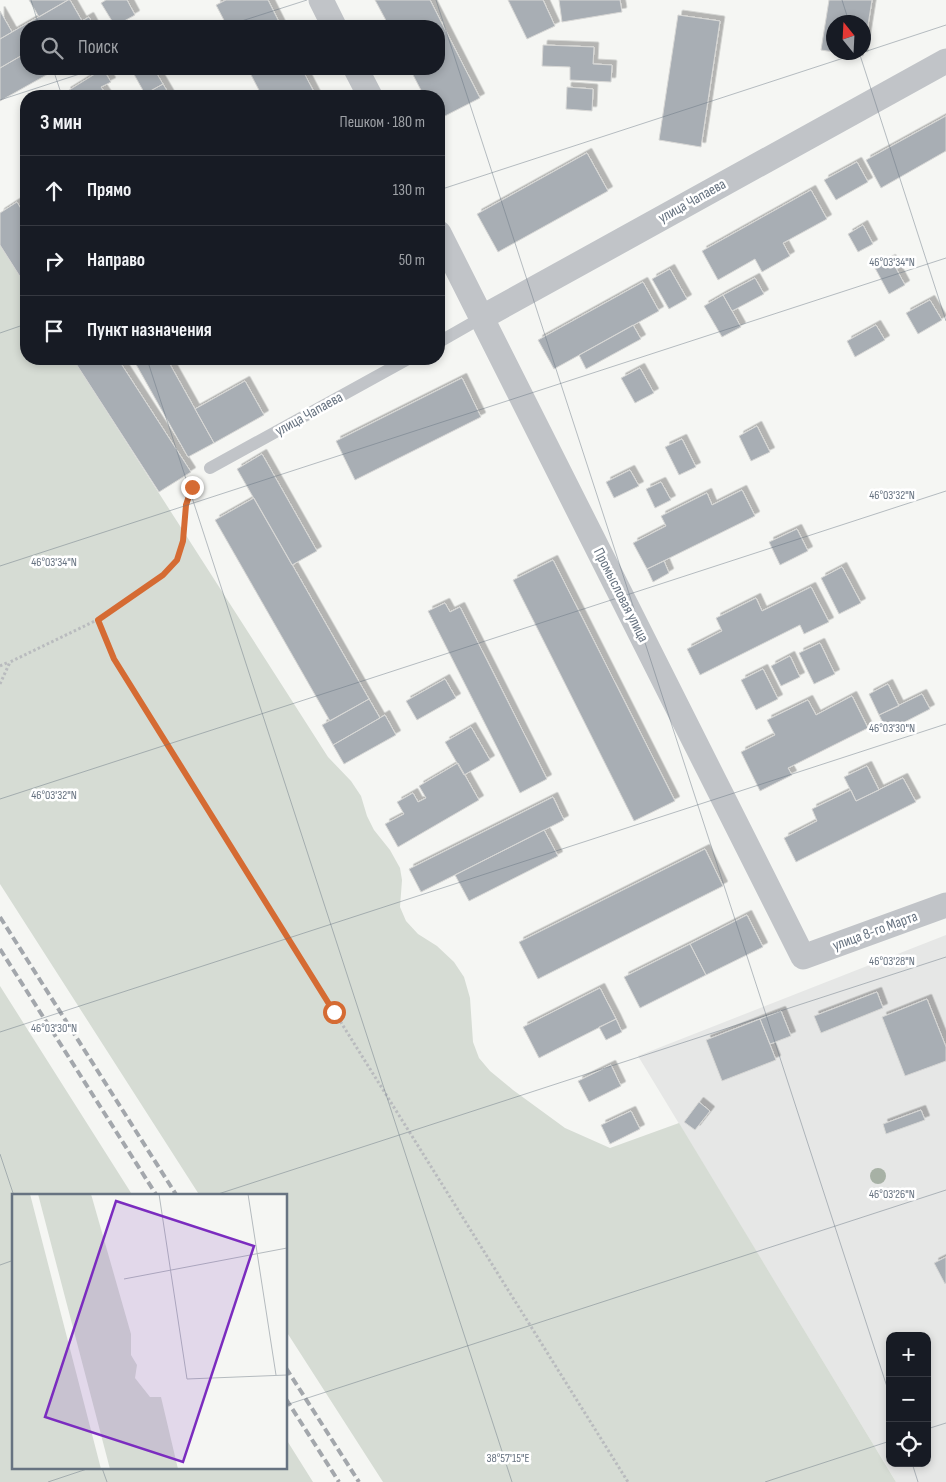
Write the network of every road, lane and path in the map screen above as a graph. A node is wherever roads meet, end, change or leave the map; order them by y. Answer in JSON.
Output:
{"nodes":[{"id":1,"x":321,"y":0,"type":"edge"},
{"id":2,"x":331,"y":20,"type":"edge"},
{"id":3,"x":946,"y":61,"type":"edge"},
{"id":4,"x":359,"y":75,"type":"edge"},
{"id":5,"x":367,"y":90,"type":"edge"},
{"id":6,"x":445,"y":245,"type":"edge"},
{"id":7,"x":481,"y":318,"type":"junction"},
{"id":8,"x":445,"y":339,"type":"edge"},
{"id":9,"x":397,"y":365,"type":"edge"},
{"id":10,"x":210,"y":468,"type":"joint"},
{"id":11,"x":98,"y":620,"type":"junction"},
{"id":12,"x":10,"y":662,"type":"junction"},
{"id":13,"x":0,"y":666,"type":"edge"},
{"id":14,"x":0,"y":684,"type":"edge"},
{"id":15,"x":946,"y":905,"type":"edge"},
{"id":16,"x":803,"y":957,"type":"joint"},
{"id":17,"x":628,"y":1482,"type":"edge"}],
"edges":[{"from":1,"to":2,"type":"street"},
{"from":3,"to":7,"type":"street","name":"улица Чапаева"},
{"from":4,"to":5,"type":"street"},
{"from":6,"to":7,"type":"street","name":"Промысловая улица"},
{"from":7,"to":8,"type":"lane","name":"улица Чапаева"},
{"from":7,"to":16,"type":"street","name":"Промысловая улица"},
{"from":9,"to":10,"type":"lane","name":"улица Чапаева"},
{"from":10,"to":11,"type":"path"},
{"from":11,"to":12,"type":"path"},
{"from":11,"to":17,"type":"path"},
{"from":12,"to":13,"type":"path"},
{"from":12,"to":14,"type":"path"},
{"from":15,"to":16,"type":"street","name":"улица 8-го Марта"}]}
